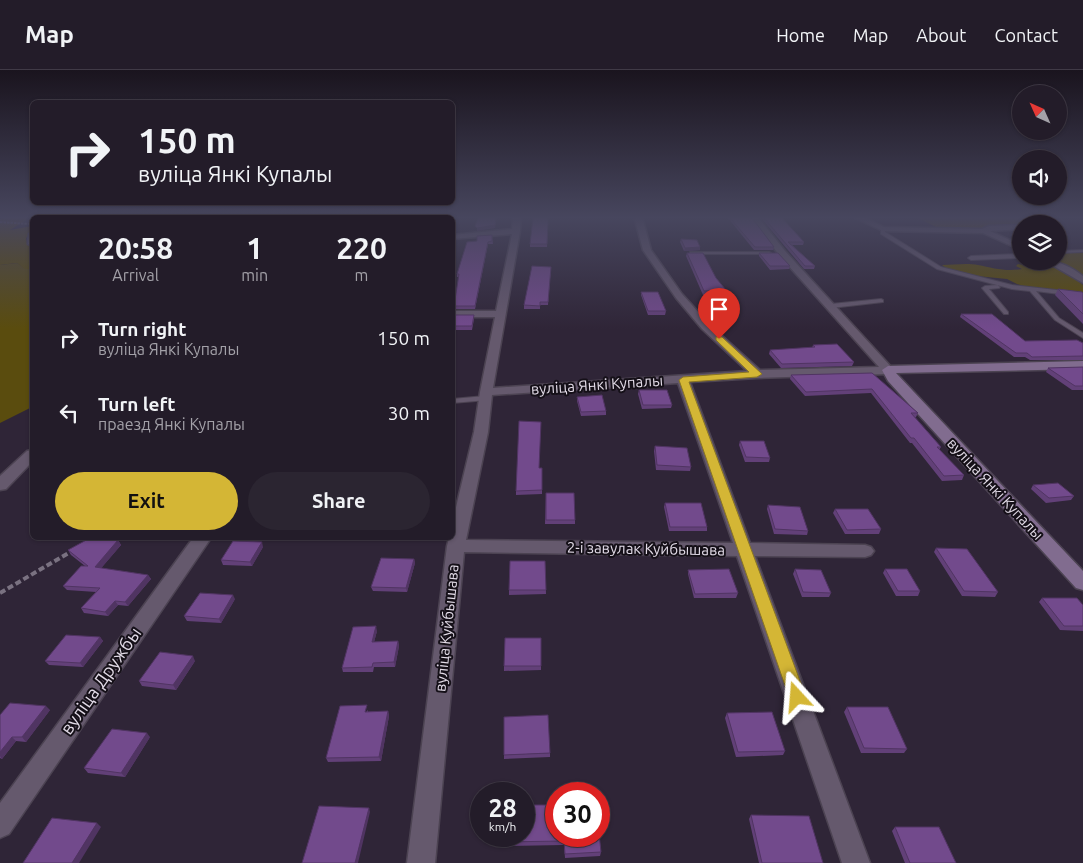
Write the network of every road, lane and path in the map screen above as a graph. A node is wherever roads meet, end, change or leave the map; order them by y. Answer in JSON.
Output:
{"nodes":[{"id":1,"x":511,"y":254,"type":"edge"},
{"id":2,"x":650,"y":254,"type":"edge"},
{"id":3,"x":782,"y":254,"type":"edge"},
{"id":4,"x":917,"y":254,"type":"edge"},
{"id":5,"x":1012,"y":256,"type":"edge"},
{"id":6,"x":971,"y":258,"type":"dead end"},
{"id":7,"x":1067,"y":270,"type":"edge"},
{"id":8,"x":1083,"y":280,"type":"edge"},
{"id":9,"x":1012,"y":287,"type":"junction"},
{"id":10,"x":1033,"y":291,"type":"junction"},
{"id":11,"x":1083,"y":295,"type":"edge"},
{"id":12,"x":881,"y":301,"type":"dead end"},
{"id":13,"x":831,"y":306,"type":"junction"},
{"id":14,"x":1006,"y":313,"type":"dead end"},
{"id":15,"x":455,"y":314,"type":"edge"},
{"id":16,"x":501,"y":314,"type":"junction"},
{"id":17,"x":1083,"y":336,"type":"edge"},
{"id":18,"x":1083,"y":365,"type":"edge"},
{"id":19,"x":888,"y":370,"type":"junction"},
{"id":20,"x":757,"y":374,"type":"junction"},
{"id":21,"x":683,"y":380,"type":"junction"},
{"id":22,"x":486,"y":395,"type":"junction"},
{"id":23,"x":455,"y":400,"type":"edge"},
{"id":24,"x":30,"y":456,"type":"edge"},
{"id":25,"x":0,"y":485,"type":"edge"},
{"id":26,"x":201,"y":540,"type":"edge"},
{"id":27,"x":456,"y":546,"type":"junction"},
{"id":28,"x":80,"y":547,"type":"edge"},
{"id":29,"x":745,"y":550,"type":"junction"},
{"id":30,"x":865,"y":551,"type":"dead end"},
{"id":31,"x":1083,"y":583,"type":"edge"},
{"id":32,"x":0,"y":592,"type":"edge"},
{"id":33,"x":0,"y":825,"type":"edge"},
{"id":34,"x":421,"y":863,"type":"edge"},
{"id":35,"x":856,"y":863,"type":"edge"}],
"edges":[{"from":1,"to":16,"type":"street","name":"вуліца Куйбышава"},
{"from":2,"to":20,"type":"street"},
{"from":3,"to":13,"type":"street","name":"вуліца Янкі Купалы"},
{"from":4,"to":9,"type":"lane"},
{"from":5,"to":6,"type":"lane"},
{"from":7,"to":8,"type":"street"},
{"from":9,"to":10,"type":"lane"},
{"from":9,"to":14,"type":"lane"},
{"from":10,"to":11,"type":"lane"},
{"from":10,"to":17,"type":"lane"},
{"from":12,"to":13,"type":"lane"},
{"from":13,"to":19,"type":"street","name":"вуліца Янкі Купалы"},
{"from":15,"to":16,"type":"street"},
{"from":16,"to":22,"type":"street","name":"вуліца Куйбышава"},
{"from":18,"to":19,"type":"street","name":"вуліца Янкі Купалы"},
{"from":19,"to":20,"type":"street","name":"вуліца Янкі Купалы"},
{"from":19,"to":31,"type":"street","name":"вуліца Янкі Купалы"},
{"from":20,"to":21,"type":"street","name":"вуліца Янкі Купалы"},
{"from":21,"to":22,"type":"street","name":"вуліца Янкі Купалы"},
{"from":21,"to":29,"type":"street"},
{"from":22,"to":23,"type":"lane"},
{"from":22,"to":27,"type":"street","name":"вуліца Куйбышава"},
{"from":24,"to":25,"type":"street"},
{"from":26,"to":33,"type":"street","name":"вуліца Дружбы"},
{"from":27,"to":29,"type":"street","name":"2-і завулак Куйбышава"},
{"from":27,"to":34,"type":"street","name":"вуліца Куйбышава"},
{"from":28,"to":32,"type":"path"},
{"from":29,"to":30,"type":"street","name":"2-і завулак Куйбышава"},
{"from":29,"to":35,"type":"street"}]}
